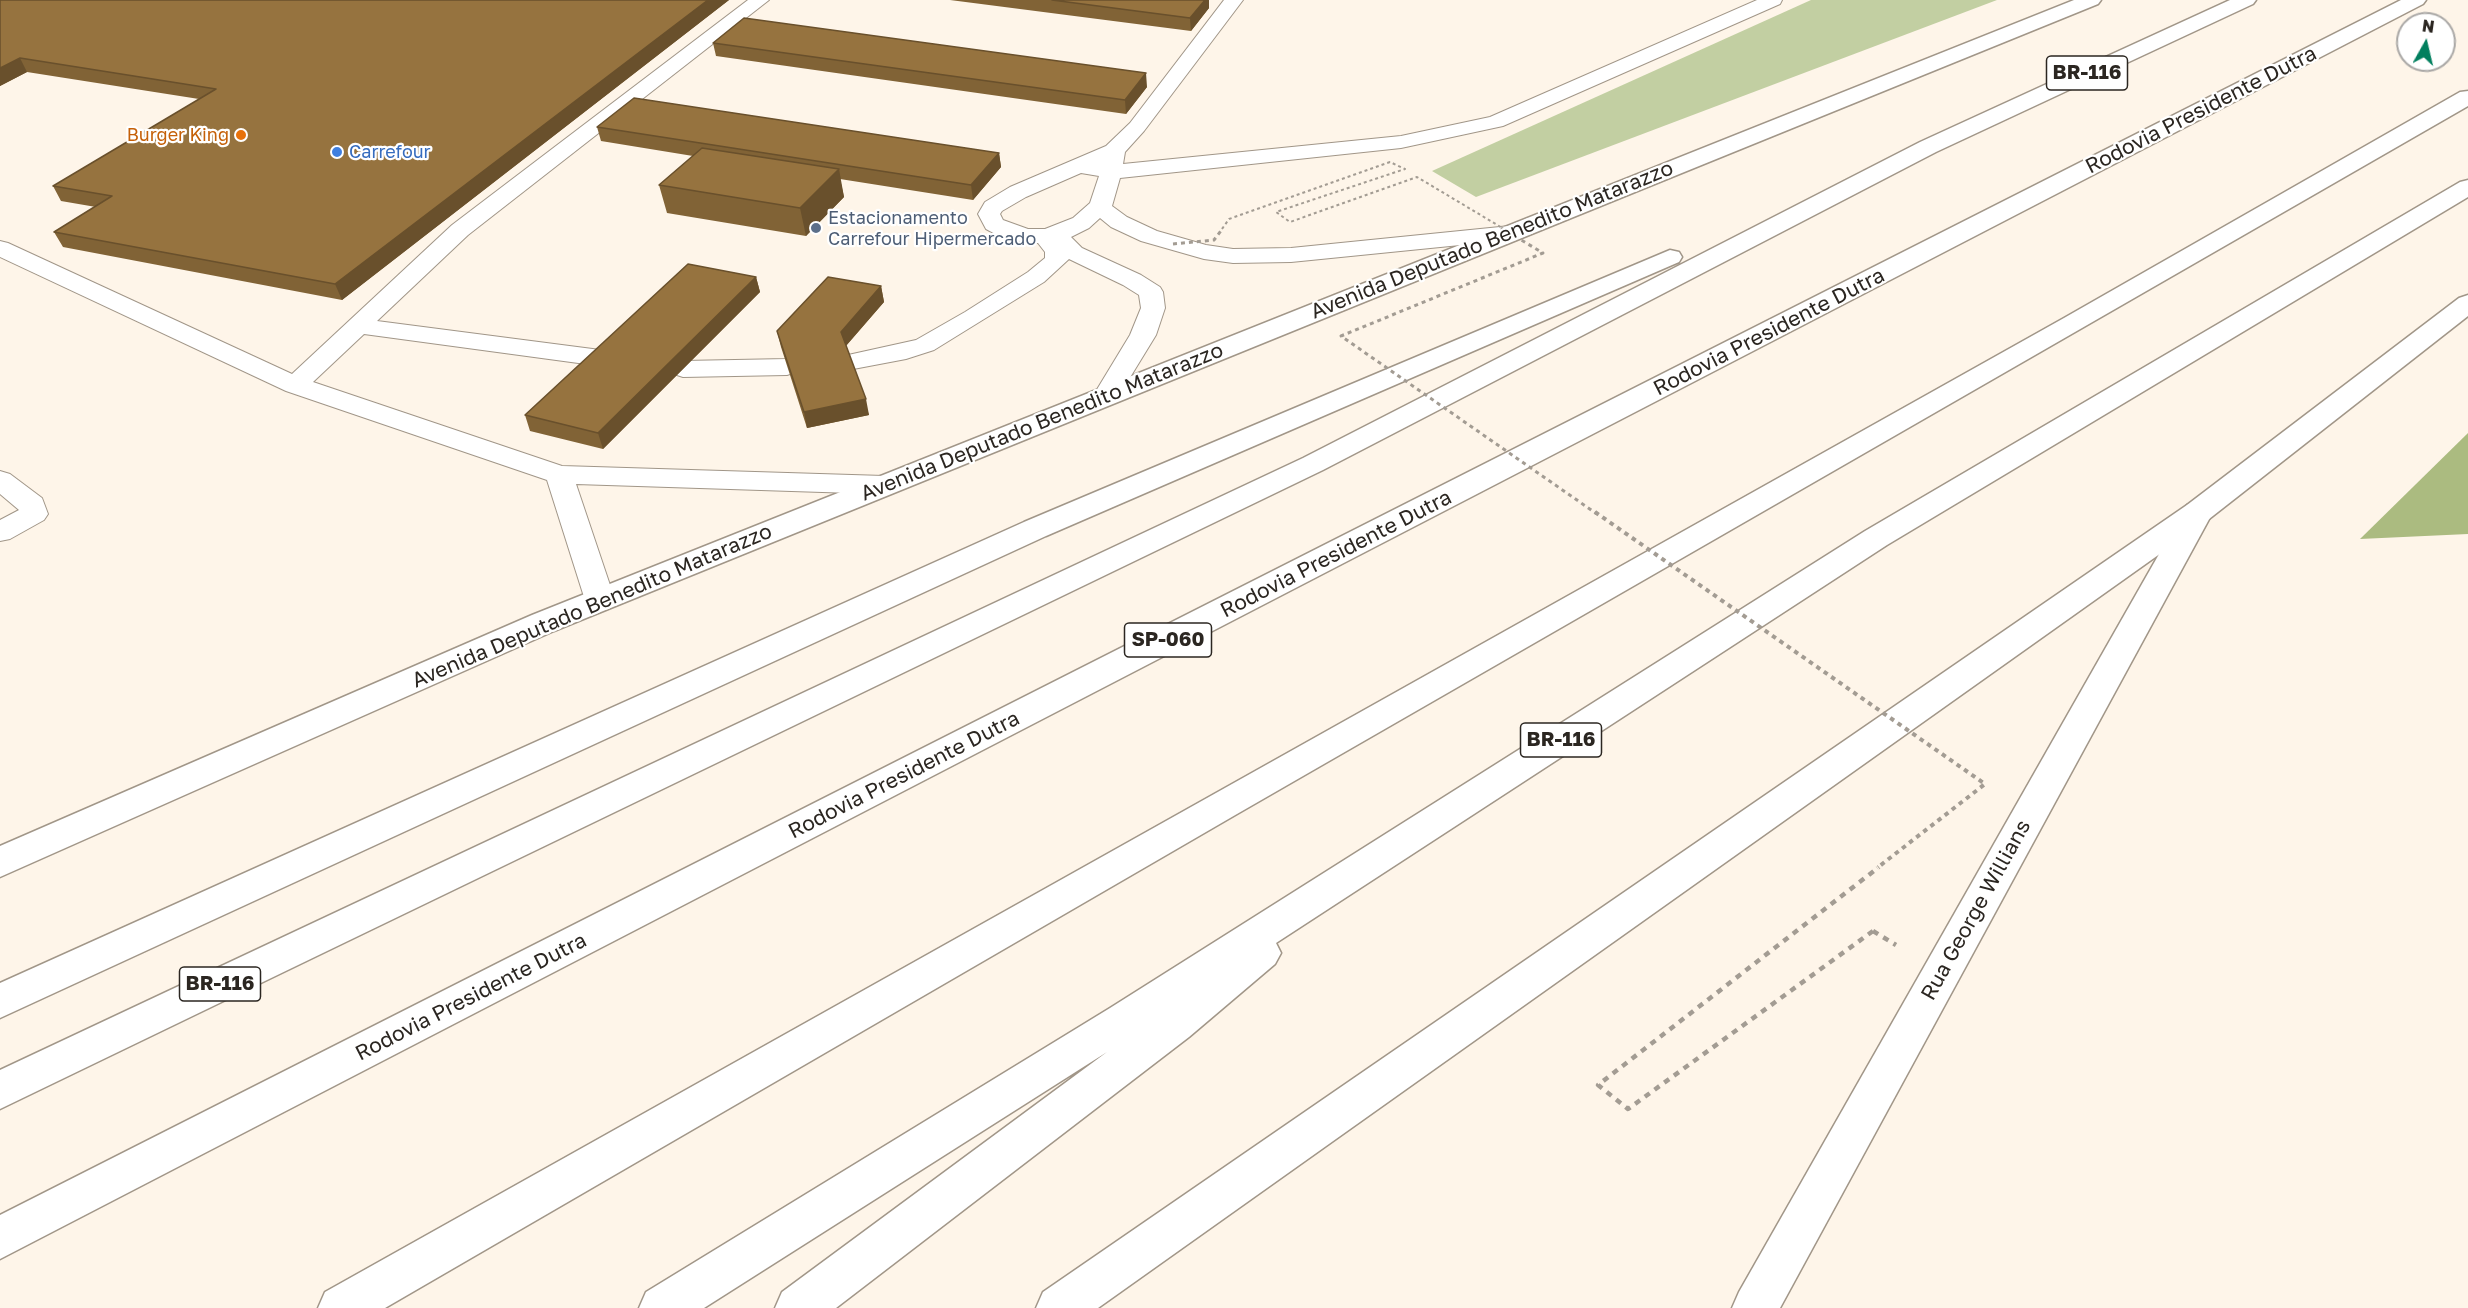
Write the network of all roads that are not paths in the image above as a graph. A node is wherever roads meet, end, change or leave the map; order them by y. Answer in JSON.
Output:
{"nodes":[{"id":1,"x":760,"y":0,"type":"edge"},
{"id":2,"x":1234,"y":0,"type":"edge"},
{"id":3,"x":1773,"y":0,"type":"edge"},
{"id":4,"x":2091,"y":0,"type":"edge"},
{"id":5,"x":2246,"y":0,"type":"edge"},
{"id":6,"x":2416,"y":0,"type":"edge"},
{"id":7,"x":2468,"y":97,"type":"edge"},
{"id":8,"x":1928,"y":147,"type":"junction"},
{"id":9,"x":1112,"y":161,"type":"junction"},
{"id":10,"x":2468,"y":187,"type":"edge"},
{"id":11,"x":1100,"y":206,"type":"junction"},
{"id":12,"x":1510,"y":233,"type":"junction"},
{"id":13,"x":1050,"y":235,"type":"junction"},
{"id":14,"x":0,"y":248,"type":"edge"},
{"id":15,"x":2468,"y":303,"type":"edge"},
{"id":16,"x":358,"y":326,"type":"junction"},
{"id":17,"x":608,"y":359,"type":"edge"},
{"id":18,"x":849,"y":362,"type":"edge"},
{"id":19,"x":787,"y":367,"type":"edge"},
{"id":20,"x":683,"y":369,"type":"dead end"},
{"id":21,"x":295,"y":385,"type":"junction"},
{"id":22,"x":1106,"y":396,"type":"junction"},
{"id":23,"x":559,"y":475,"type":"junction"},
{"id":24,"x":0,"y":480,"type":"edge"},
{"id":25,"x":884,"y":485,"type":"junction"},
{"id":26,"x":2198,"y":512,"type":"junction"},
{"id":27,"x":0,"y":532,"type":"edge"},
{"id":28,"x":600,"y":600,"type":"junction"},
{"id":29,"x":0,"y":862,"type":"edge"},
{"id":30,"x":1362,"y":867,"type":"junction"},
{"id":31,"x":0,"y":1001,"type":"edge"},
{"id":32,"x":0,"y":1090,"type":"edge"},
{"id":33,"x":0,"y":1238,"type":"edge"},
{"id":34,"x":341,"y":1308,"type":"edge"},
{"id":35,"x":662,"y":1308,"type":"edge"},
{"id":36,"x":798,"y":1308,"type":"edge"},
{"id":37,"x":1059,"y":1308,"type":"edge"},
{"id":38,"x":1755,"y":1308,"type":"edge"}],
"edges":[{"from":1,"to":16,"type":"lane"},
{"from":2,"to":9,"type":"lane"},
{"from":3,"to":9,"type":"lane"},
{"from":4,"to":12,"type":"main road","name":"Avenida Deputado Benedito Matarazzo"},
{"from":5,"to":8,"type":"main road","number":"BR-116"},
{"from":6,"to":33,"type":"main road","name":"Rodovia Presidente Dutra","number":"SP-060"},
{"from":7,"to":34,"type":"main road"},
{"from":8,"to":31,"type":"main road"},
{"from":8,"to":32,"type":"main road","number":"BR-116"},
{"from":9,"to":11,"type":"lane"},
{"from":9,"to":13,"type":"lane"},
{"from":10,"to":30,"type":"main road","number":"BR-116"},
{"from":11,"to":12,"type":"lane"},
{"from":11,"to":13,"type":"lane"},
{"from":12,"to":22,"type":"main road","name":"Avenida Deputado Benedito Matarazzo"},
{"from":13,"to":18,"type":"lane"},
{"from":13,"to":22,"type":"lane"},
{"from":14,"to":21,"type":"lane"},
{"from":15,"to":26,"type":"main road"},
{"from":16,"to":17,"type":"lane"},
{"from":16,"to":21,"type":"lane"},
{"from":19,"to":20,"type":"lane"},
{"from":21,"to":23,"type":"lane"},
{"from":22,"to":25,"type":"main road","name":"Avenida Deputado Benedito Matarazzo"},
{"from":23,"to":25,"type":"lane"},
{"from":23,"to":28,"type":"lane"},
{"from":24,"to":27,"type":"lane"},
{"from":25,"to":28,"type":"main road","name":"Avenida Deputado Benedito Matarazzo"},
{"from":26,"to":37,"type":"main road"},
{"from":26,"to":38,"type":"main road","name":"Rua George Willians"},
{"from":28,"to":29,"type":"main road","name":"Avenida Deputado Benedito Matarazzo"},
{"from":30,"to":35,"type":"main road","number":"BR-116"},
{"from":30,"to":36,"type":"main road"}]}
